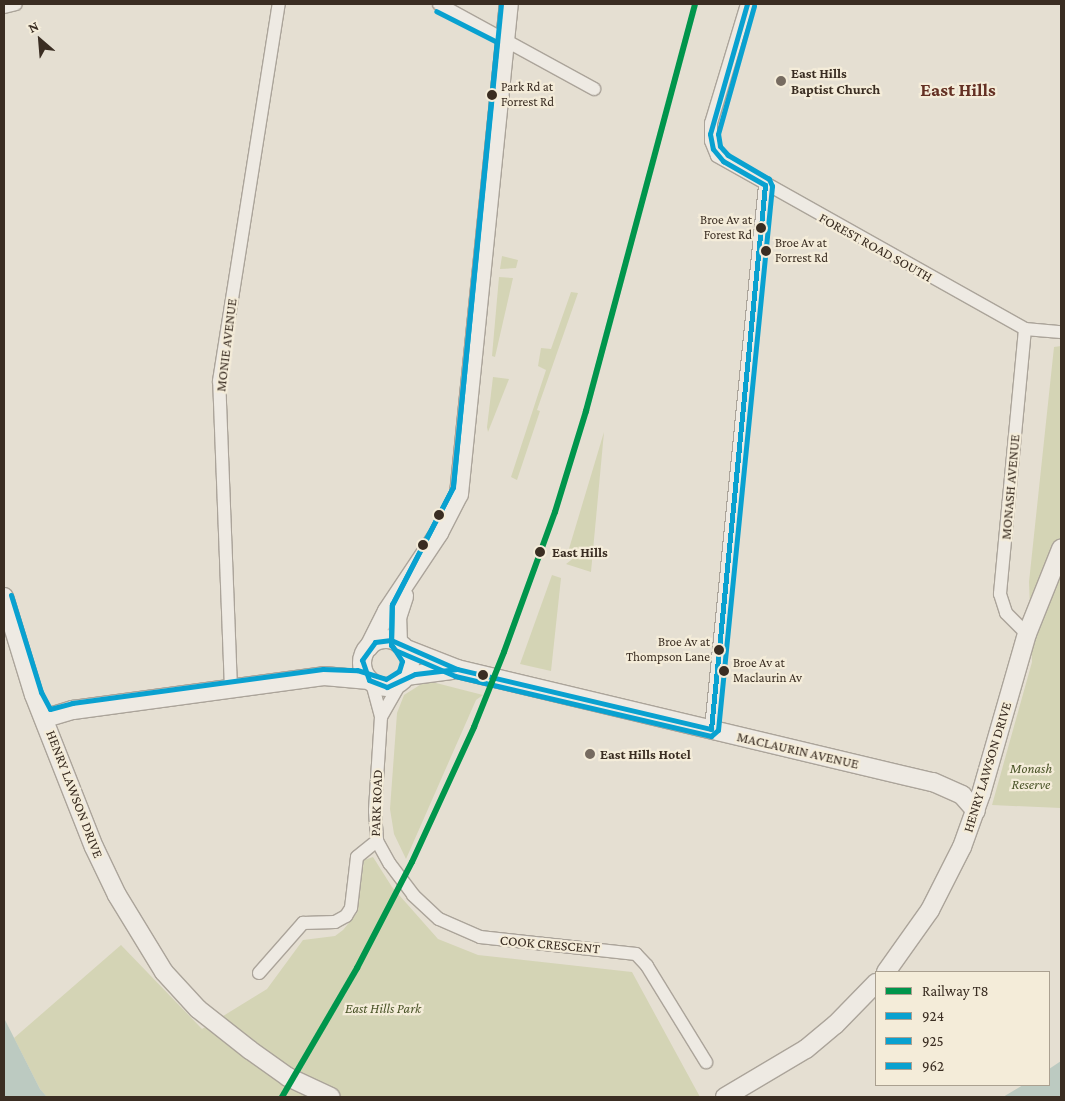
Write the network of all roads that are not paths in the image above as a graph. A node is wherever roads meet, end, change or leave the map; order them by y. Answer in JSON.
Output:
{"nodes":[{"id":1,"x":16,"y":4,"type":"edge"},
{"id":2,"x":279,"y":4,"type":"edge"},
{"id":3,"x":439,"y":4,"type":"edge"},
{"id":4,"x":509,"y":4,"type":"edge"},
{"id":5,"x":747,"y":4,"type":"edge"},
{"id":6,"x":4,"y":7,"type":"edge"},
{"id":7,"x":505,"y":38,"type":"junction"},
{"id":8,"x":594,"y":89,"type":"dead end"},
{"id":9,"x":765,"y":185,"type":"junction"},
{"id":10,"x":1025,"y":329,"type":"junction"},
{"id":11,"x":1061,"y":332,"type":"edge"},
{"id":12,"x":1061,"y":549,"type":"edge"},
{"id":13,"x":412,"y":577,"type":"junction"},
{"id":14,"x":4,"y":597,"type":"edge"},
{"id":15,"x":1027,"y":634,"type":"junction"},
{"id":16,"x":401,"y":645,"type":"junction"},
{"id":17,"x":366,"y":650,"type":"junction"},
{"id":18,"x":458,"y":669,"type":"junction"},
{"id":19,"x":324,"y":676,"type":"junction"},
{"id":20,"x":403,"y":679,"type":"junction"},
{"id":21,"x":371,"y":681,"type":"junction"},
{"id":22,"x":231,"y":689,"type":"junction"},
{"id":23,"x":381,"y":717,"type":"junction"},
{"id":24,"x":46,"y":718,"type":"junction"},
{"id":25,"x":711,"y":729,"type":"junction"},
{"id":26,"x":986,"y":778,"type":"junction"},
{"id":27,"x":933,"y":782,"type":"junction"},
{"id":28,"x":976,"y":811,"type":"junction"},
{"id":29,"x":377,"y":841,"type":"junction"},
{"id":30,"x":887,"y":971,"type":"edge"},
{"id":31,"x":259,"y":972,"type":"dead end"},
{"id":32,"x":875,"y":985,"type":"edge"},
{"id":33,"x":706,"y":1062,"type":"dead end"},
{"id":34,"x":331,"y":1097,"type":"edge"},
{"id":35,"x":724,"y":1097,"type":"edge"}],
"edges":[{"from":1,"to":6,"type":"street"},
{"from":2,"to":22,"type":"street","name":"MONIE AVENUE"},
{"from":3,"to":7,"type":"street"},
{"from":4,"to":7,"type":"main road"},
{"from":5,"to":9,"type":"street","name":"FOREST ROAD SOUTH"},
{"from":7,"to":8,"type":"street"},
{"from":7,"to":13,"type":"main road"},
{"from":9,"to":10,"type":"street","name":"FOREST ROAD SOUTH"},
{"from":9,"to":25,"type":"street"},
{"from":10,"to":11,"type":"street","name":"FOREST ROAD SOUTH"},
{"from":10,"to":15,"type":"street","name":"MONASH AVENUE"},
{"from":12,"to":15,"type":"main road","name":"HENRY LAWSON DRIVE"},
{"from":13,"to":16,"type":"main road"},
{"from":13,"to":17,"type":"main road"},
{"from":14,"to":24,"type":"main road","name":"HENRY LAWSON DRIVE"},
{"from":15,"to":26,"type":"main road","name":"HENRY LAWSON DRIVE"},
{"from":16,"to":17,"type":"main road"},
{"from":16,"to":18,"type":"main road","name":"MACLAURIN AVENUE"},
{"from":16,"to":20,"type":"main road"},
{"from":17,"to":19,"type":"main road"},
{"from":17,"to":21,"type":"main road"},
{"from":18,"to":20,"type":"main road","name":"MACLAURIN AVENUE"},
{"from":18,"to":25,"type":"main road","name":"MACLAURIN AVENUE"},
{"from":19,"to":21,"type":"main road"},
{"from":19,"to":22,"type":"main road"},
{"from":20,"to":21,"type":"main road"},
{"from":20,"to":23,"type":"street","name":"PARK ROAD"},
{"from":21,"to":23,"type":"street","name":"PARK ROAD"},
{"from":22,"to":24,"type":"main road"},
{"from":23,"to":29,"type":"street","name":"PARK ROAD"},
{"from":24,"to":34,"type":"main road","name":"HENRY LAWSON DRIVE"},
{"from":25,"to":27,"type":"main road","name":"MACLAURIN AVENUE"},
{"from":26,"to":27,"type":"main road","name":"MACLAURIN AVENUE"},
{"from":26,"to":28,"type":"main road","name":"HENRY LAWSON DRIVE"},
{"from":27,"to":28,"type":"main road","name":"MACLAURIN AVENUE"},
{"from":28,"to":30,"type":"main road","name":"HENRY LAWSON DRIVE"},
{"from":29,"to":31,"type":"street","name":"PARK ROAD"},
{"from":29,"to":33,"type":"street","name":"COOK CRESCENT"},
{"from":32,"to":35,"type":"main road"}]}
